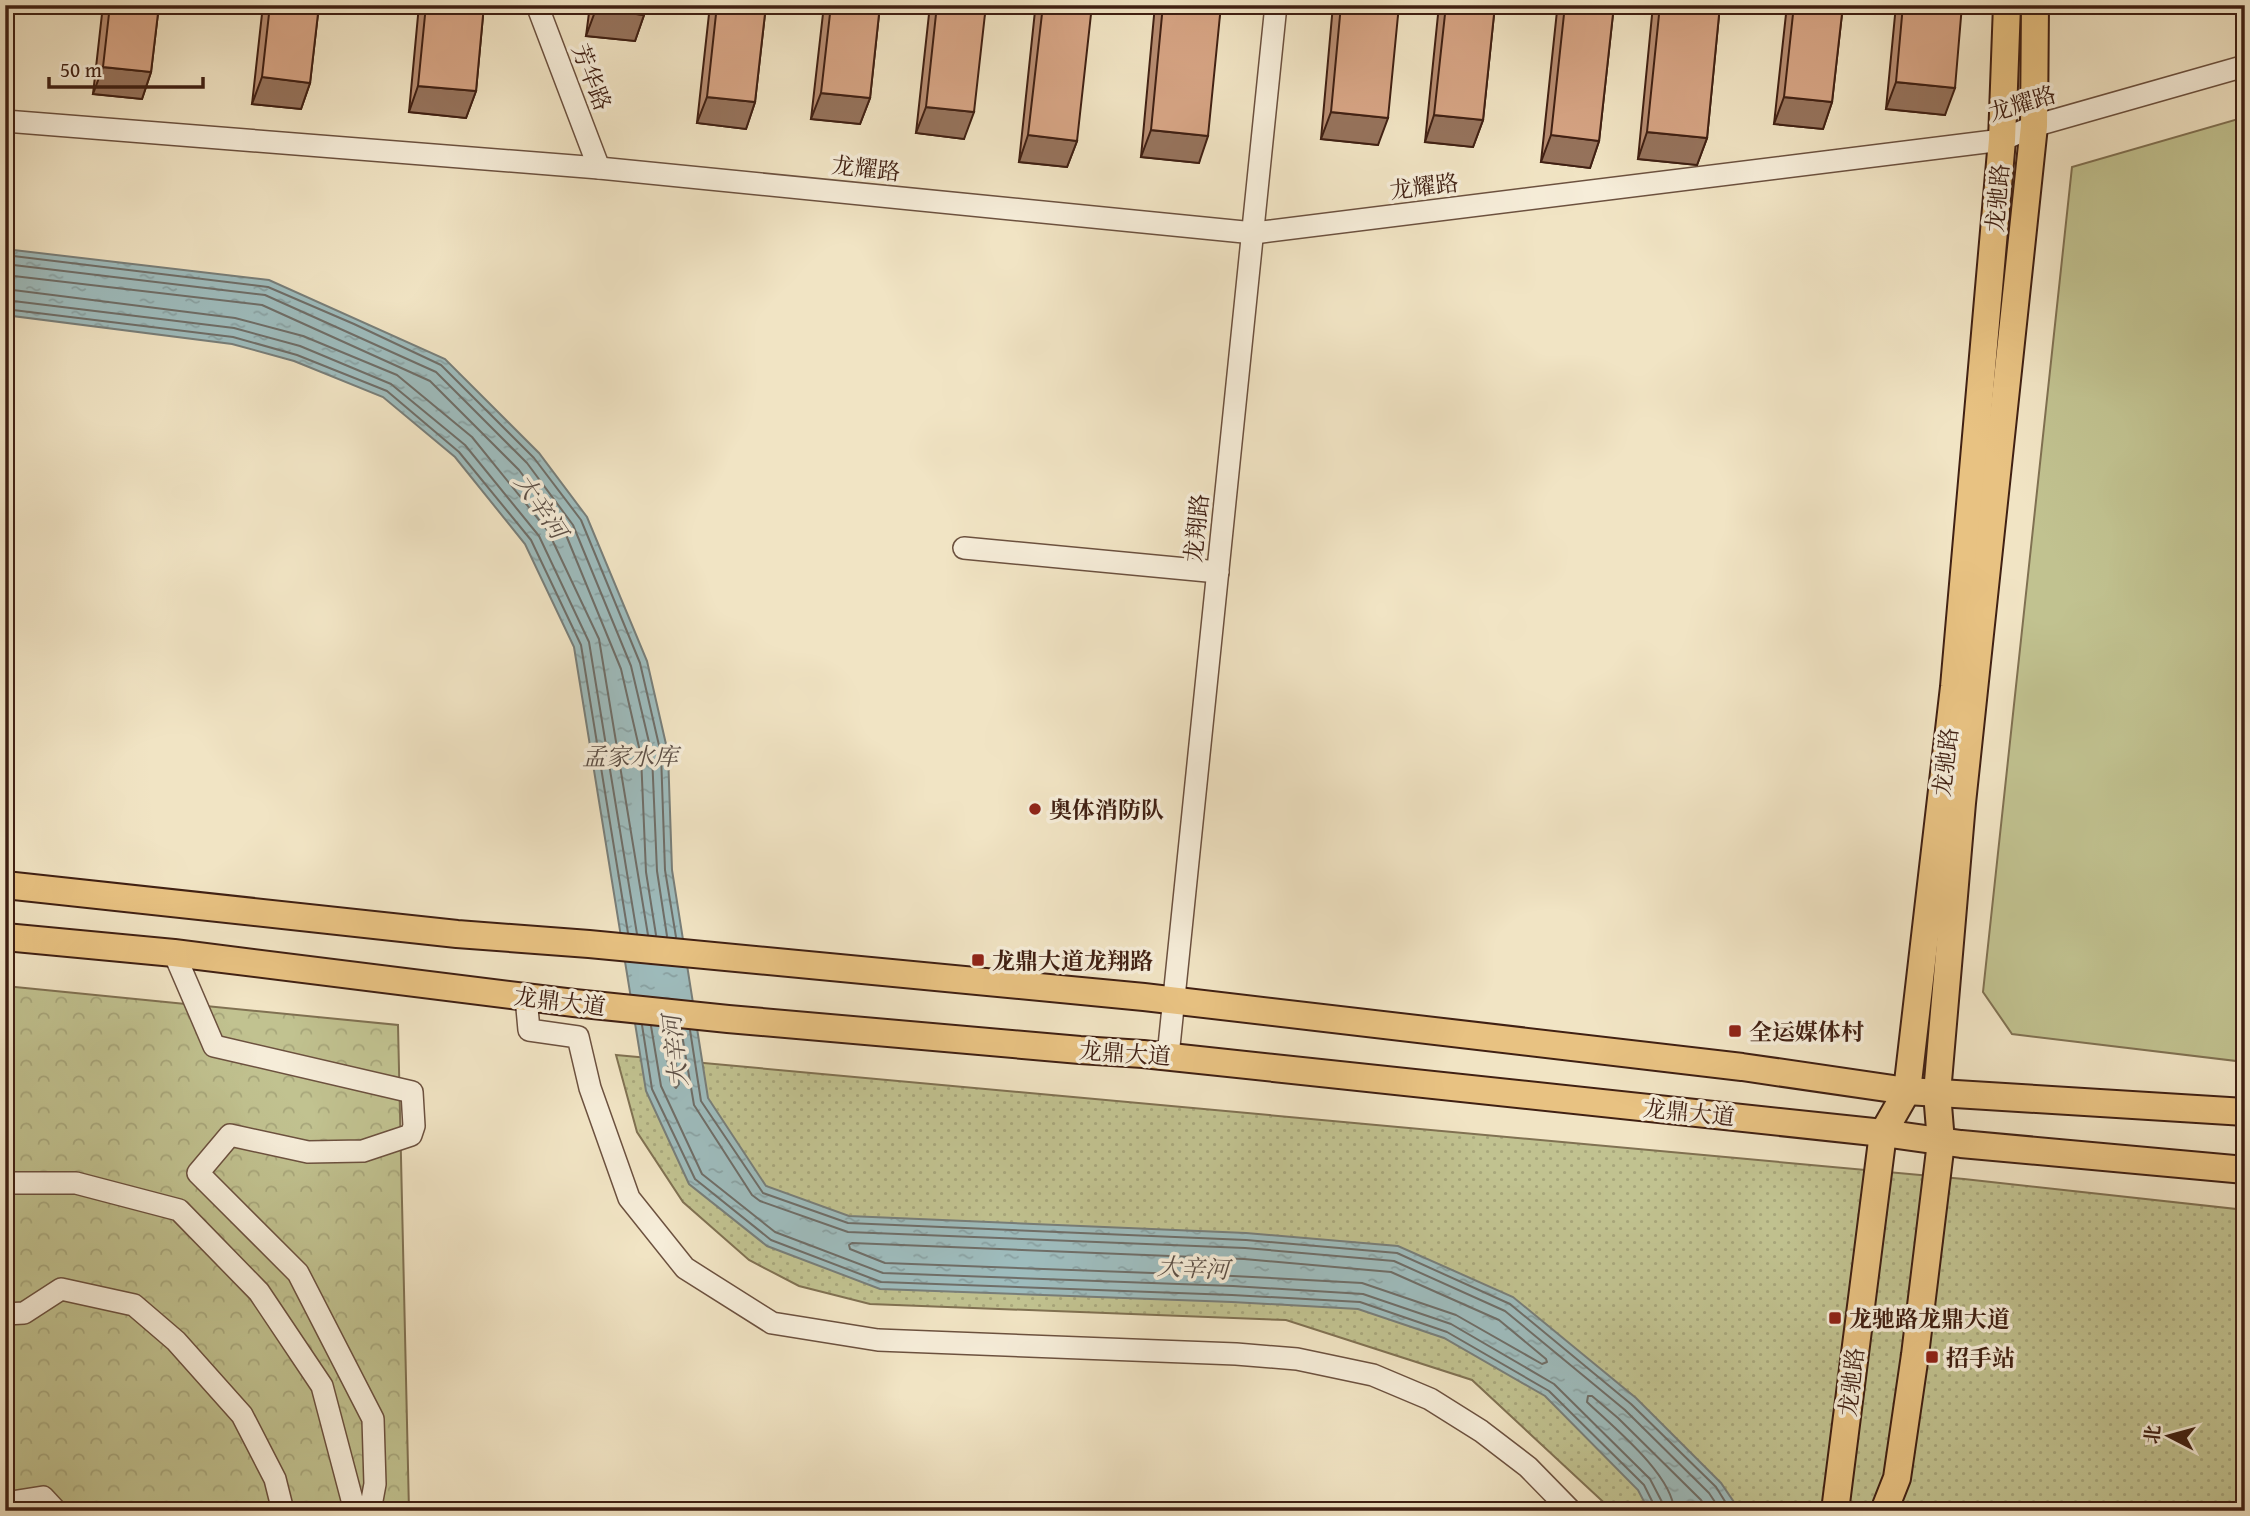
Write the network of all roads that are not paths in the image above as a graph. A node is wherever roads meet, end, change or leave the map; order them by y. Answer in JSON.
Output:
{"nodes":[{"id":1,"x":537,"y":5,"type":"edge"},
{"id":2,"x":1276,"y":5,"type":"edge"},
{"id":3,"x":2007,"y":5,"type":"edge"},
{"id":4,"x":2035,"y":5,"type":"edge"},
{"id":5,"x":2245,"y":66,"type":"edge"},
{"id":6,"x":5,"y":121,"type":"edge"},
{"id":7,"x":2034,"y":126,"type":"junction"},
{"id":8,"x":2002,"y":140,"type":"junction"},
{"id":9,"x":599,"y":168,"type":"junction"},
{"id":10,"x":1254,"y":233,"type":"junction"},
{"id":11,"x":964,"y":548,"type":"dead end"},
{"id":12,"x":1218,"y":572,"type":"junction"},
{"id":13,"x":5,"y":885,"type":"edge"},
{"id":14,"x":5,"y":937,"type":"edge"},
{"id":15,"x":174,"y":953,"type":"junction"},
{"id":16,"x":526,"y":997,"type":"junction"},
{"id":17,"x":1172,"y":1000,"type":"junction"},
{"id":18,"x":1168,"y":1056,"type":"junction"},
{"id":19,"x":1907,"y":1091,"type":"junction"},
{"id":20,"x":1937,"y":1093,"type":"junction"},
{"id":21,"x":2245,"y":1112,"type":"edge"},
{"id":22,"x":1883,"y":1133,"type":"junction"},
{"id":23,"x":1941,"y":1142,"type":"junction"},
{"id":24,"x":2245,"y":1170,"type":"edge"},
{"id":25,"x":5,"y":1183,"type":"edge"},
{"id":26,"x":5,"y":1314,"type":"edge"},
{"id":27,"x":5,"y":1503,"type":"edge"},
{"id":28,"x":1836,"y":1506,"type":"edge"},
{"id":29,"x":1884,"y":1509,"type":"edge"},
{"id":30,"x":56,"y":1511,"type":"edge"},
{"id":31,"x":283,"y":1511,"type":"edge"},
{"id":32,"x":355,"y":1511,"type":"edge"},
{"id":33,"x":370,"y":1511,"type":"edge"},
{"id":34,"x":1571,"y":1511,"type":"edge"}],
"edges":[{"from":1,"to":9,"type":"street","name":"芳华路"},
{"from":2,"to":10,"type":"street","name":"龙翔路"},
{"from":3,"to":8,"type":"main road","name":"龙驰路"},
{"from":4,"to":7,"type":"main road","name":"龙驰路"},
{"from":5,"to":7,"type":"street","name":"龙耀路"},
{"from":6,"to":9,"type":"street","name":"龙耀路"},
{"from":7,"to":8,"type":"street","name":"龙耀路"},
{"from":7,"to":20,"type":"main road","name":"龙驰路"},
{"from":8,"to":10,"type":"street","name":"龙耀路"},
{"from":8,"to":19,"type":"main road","name":"龙驰路"},
{"from":9,"to":10,"type":"street","name":"龙耀路"},
{"from":10,"to":12,"type":"street","name":"龙翔路"},
{"from":11,"to":12,"type":"street"},
{"from":12,"to":17,"type":"street","name":"龙翔路"},
{"from":13,"to":17,"type":"main road"},
{"from":14,"to":15,"type":"main road","name":"龙鼎大道"},
{"from":15,"to":16,"type":"main road","name":"龙鼎大道"},
{"from":15,"to":33,"type":"street"},
{"from":16,"to":18,"type":"main road","name":"龙鼎大道"},
{"from":16,"to":34,"type":"street"},
{"from":17,"to":18,"type":"street","name":"龙翔路"},
{"from":17,"to":19,"type":"main road"},
{"from":18,"to":22,"type":"main road","name":"龙鼎大道"},
{"from":19,"to":20,"type":"main road"},
{"from":19,"to":22,"type":"main road","name":"龙驰路"},
{"from":20,"to":21,"type":"main road"},
{"from":20,"to":23,"type":"main road","name":"龙驰路"},
{"from":22,"to":23,"type":"main road","name":"龙鼎大道"},
{"from":22,"to":28,"type":"main road","name":"龙驰路"},
{"from":23,"to":24,"type":"main road","name":"龙鼎大道"},
{"from":23,"to":29,"type":"main road","name":"龙驰路"},
{"from":25,"to":32,"type":"street"},
{"from":26,"to":31,"type":"street"},
{"from":27,"to":30,"type":"street"}]}
